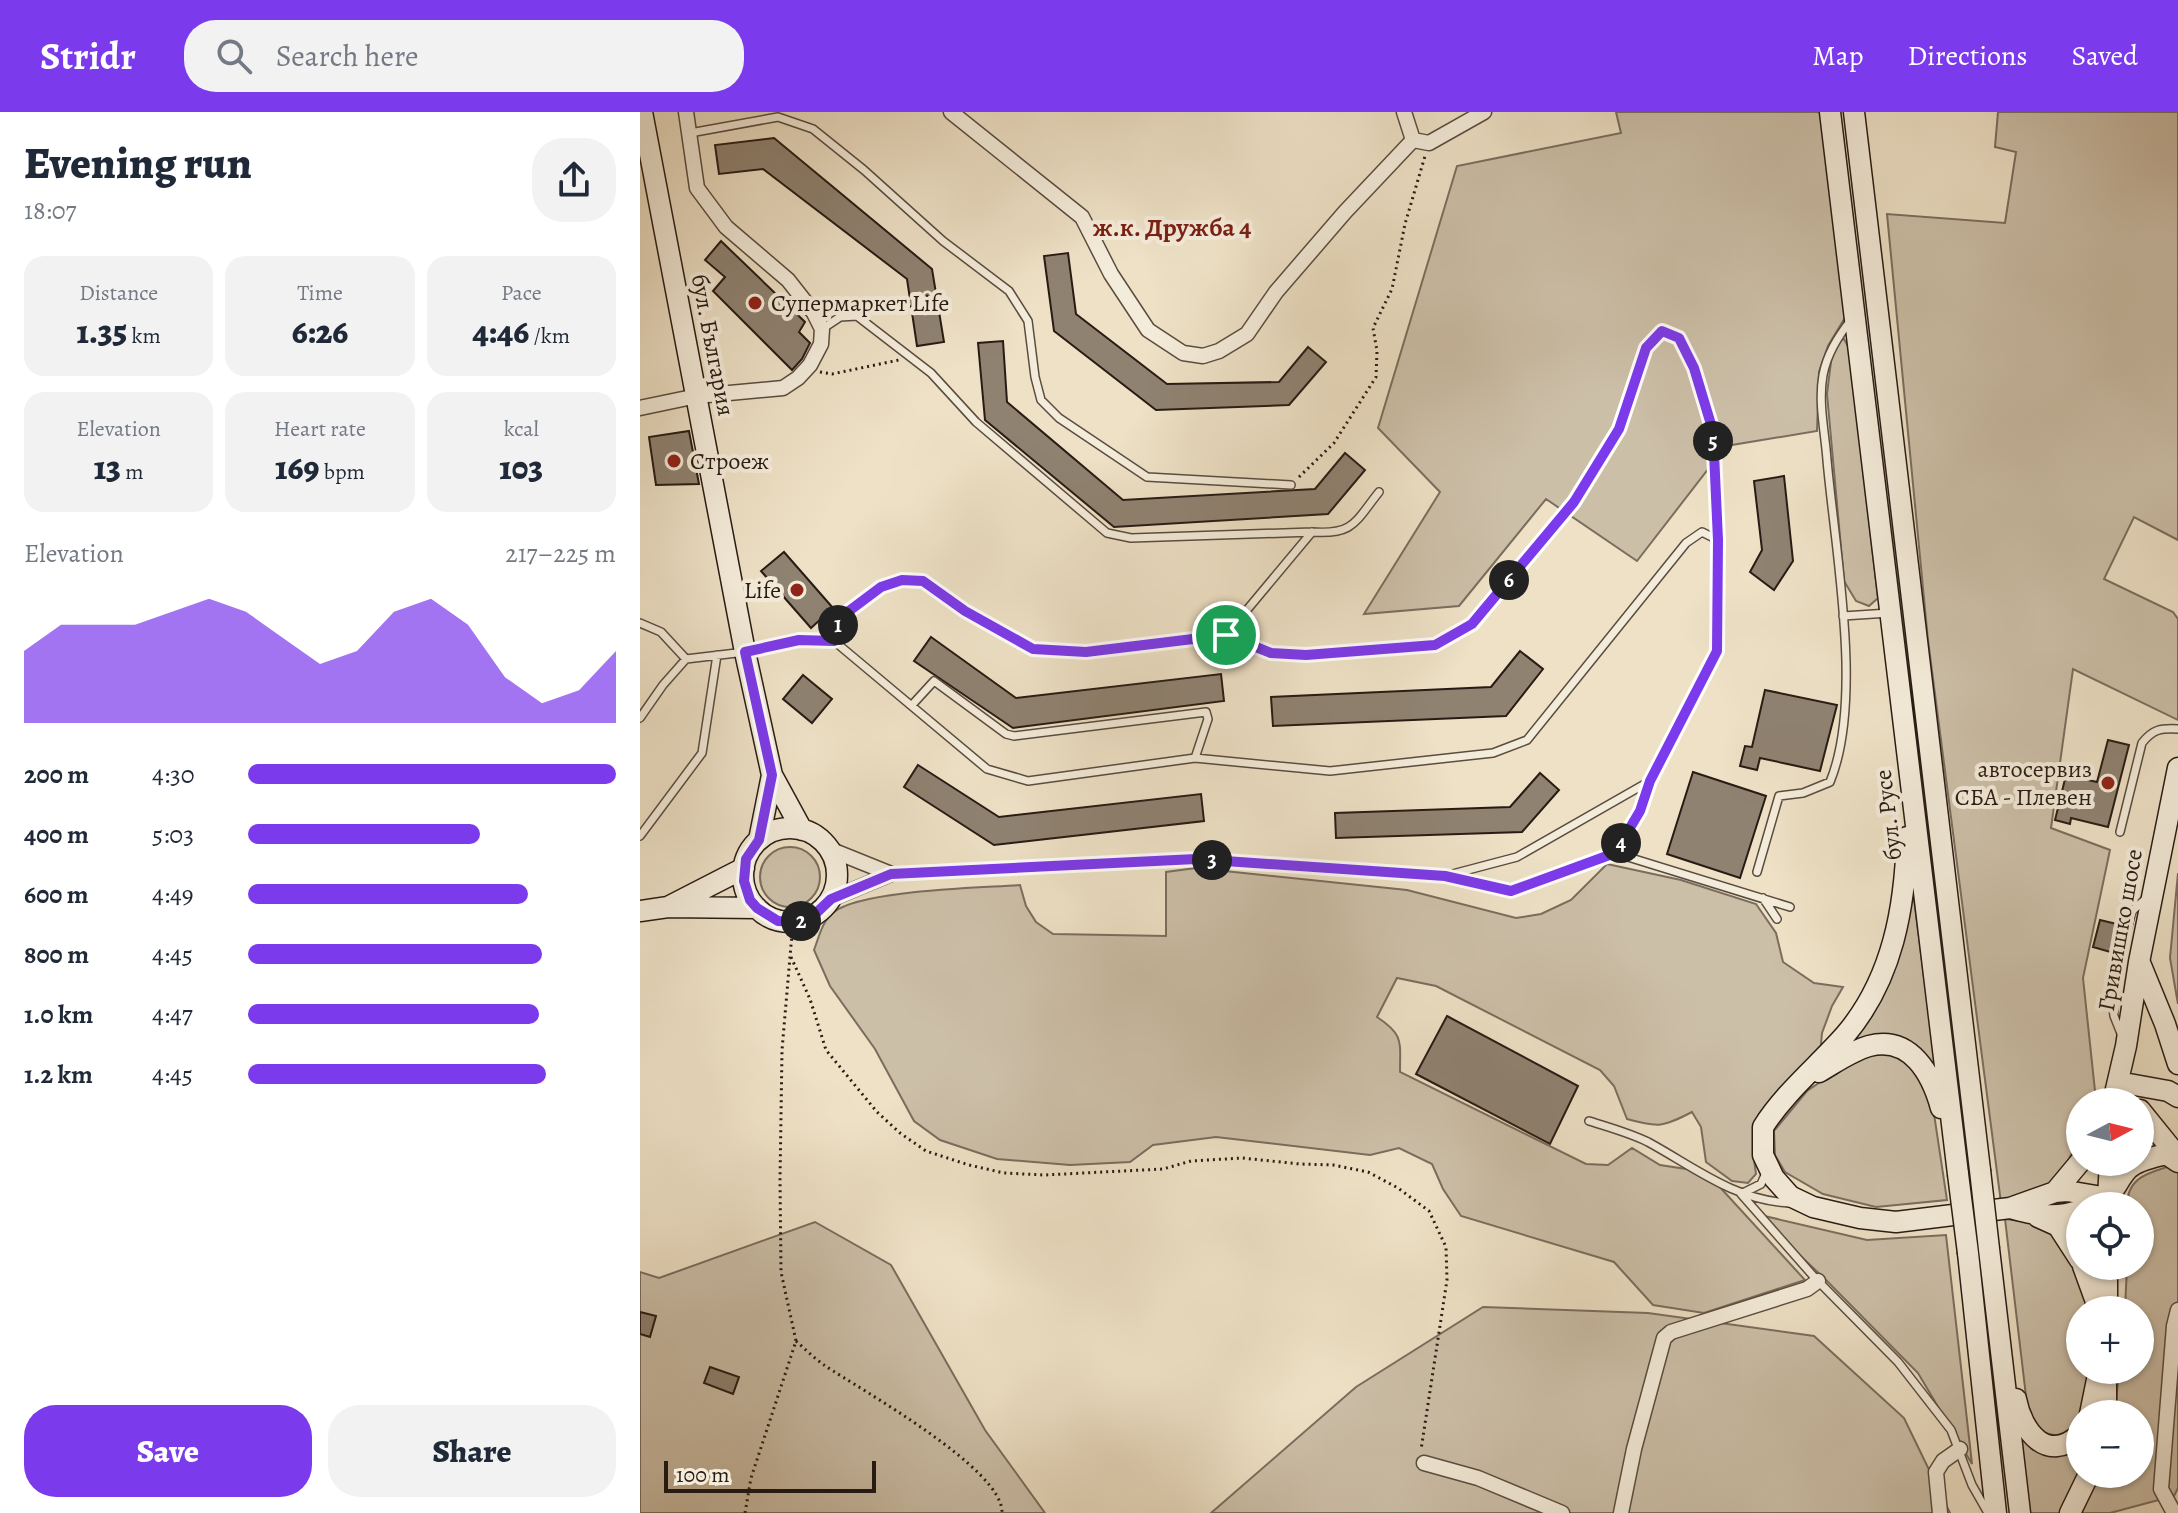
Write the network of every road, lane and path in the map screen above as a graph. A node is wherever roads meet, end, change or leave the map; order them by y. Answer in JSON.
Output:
{"nodes":[{"id":1,"x":642,"y":112,"type":"edge"},
{"id":2,"x":686,"y":112,"type":"edge"},
{"id":3,"x":951,"y":112,"type":"edge"},
{"id":4,"x":1404,"y":112,"type":"edge"},
{"id":5,"x":1484,"y":112,"type":"edge"},
{"id":6,"x":1830,"y":112,"type":"edge"},
{"id":7,"x":1854,"y":112,"type":"edge"},
{"id":8,"x":688,"y":134,"type":"junction"},
{"id":9,"x":1413,"y":140,"type":"junction"},
{"id":10,"x":1429,"y":143,"type":"junction"},
{"id":11,"x":1854,"y":316,"type":"junction"},
{"id":12,"x":822,"y":329,"type":"junction"},
{"id":13,"x":910,"y":357,"type":"junction"},
{"id":14,"x":806,"y":369,"type":"junction"},
{"id":15,"x":697,"y":396,"type":"junction"},
{"id":16,"x":640,"y":408,"type":"edge"},
{"id":17,"x":1291,"y":485,"type":"joint"},
{"id":18,"x":1379,"y":492,"type":"dead end"},
{"id":19,"x":1312,"y":532,"type":"junction"},
{"id":20,"x":1718,"y":540,"type":"junction"},
{"id":21,"x":1890,"y":613,"type":"junction"},
{"id":22,"x":1843,"y":616,"type":"junction"},
{"id":23,"x":640,"y":623,"type":"edge"},
{"id":24,"x":1226,"y":635,"type":"junction"},
{"id":25,"x":834,"y":641,"type":"junction"},
{"id":26,"x":745,"y":652,"type":"junction"},
{"id":27,"x":717,"y":655,"type":"junction"},
{"id":28,"x":686,"y":659,"type":"junction"},
{"id":29,"x":912,"y":705,"type":"junction"},
{"id":30,"x":640,"y":718,"type":"edge"},
{"id":31,"x":2178,"y":729,"type":"edge"},
{"id":32,"x":1195,"y":758,"type":"junction"},
{"id":33,"x":1909,"y":768,"type":"junction"},
{"id":34,"x":2178,"y":768,"type":"edge"},
{"id":35,"x":772,"y":775,"type":"junction"},
{"id":36,"x":1650,"y":781,"type":"junction"},
{"id":37,"x":2175,"y":797,"type":"edge"},
{"id":38,"x":802,"y":830,"type":"junction"},
{"id":39,"x":2120,"y":832,"type":"dead end"},
{"id":40,"x":640,"y":836,"type":"edge"},
{"id":41,"x":759,"y":840,"type":"junction"},
{"id":42,"x":829,"y":849,"type":"junction"},
{"id":43,"x":1615,"y":853,"type":"junction"},
{"id":44,"x":744,"y":868,"type":"junction"},
{"id":45,"x":1757,"y":872,"type":"dead end"},
{"id":46,"x":891,"y":874,"type":"junction"},
{"id":47,"x":1445,"y":876,"type":"junction"},
{"id":48,"x":2153,"y":893,"type":"junction"},
{"id":49,"x":1761,"y":896,"type":"junction"},
{"id":50,"x":831,"y":899,"type":"junction"},
{"id":51,"x":668,"y":907,"type":"junction"},
{"id":52,"x":1790,"y":907,"type":"dead end"},
{"id":53,"x":757,"y":908,"type":"junction"},
{"id":54,"x":640,"y":911,"type":"edge"},
{"id":55,"x":1777,"y":919,"type":"dead end"},
{"id":56,"x":793,"y":922,"type":"junction"},
{"id":57,"x":791,"y":957,"type":"junction"},
{"id":58,"x":2139,"y":962,"type":"junction"},
{"id":59,"x":2126,"y":1046,"type":"junction"},
{"id":60,"x":2178,"y":1064,"type":"edge"},
{"id":61,"x":1798,"y":1084,"type":"junction"},
{"id":62,"x":2117,"y":1088,"type":"edge"},
{"id":63,"x":2154,"y":1091,"type":"edge"},
{"id":64,"x":2178,"y":1097,"type":"edge"},
{"id":65,"x":1589,"y":1121,"type":"dead end"},
{"id":66,"x":2154,"y":1128,"type":"edge"},
{"id":67,"x":2178,"y":1159,"type":"edge"},
{"id":68,"x":1768,"y":1167,"type":"junction"},
{"id":69,"x":1958,"y":1174,"type":"junction"},
{"id":70,"x":2068,"y":1176,"type":"edge"},
{"id":71,"x":2055,"y":1192,"type":"junction"},
{"id":72,"x":2066,"y":1192,"type":"edge"},
{"id":73,"x":2110,"y":1192,"type":"edge"},
{"id":74,"x":1741,"y":1194,"type":"junction"},
{"id":75,"x":1800,"y":1203,"type":"junction"},
{"id":76,"x":2010,"y":1208,"type":"junction"},
{"id":77,"x":2066,"y":1215,"type":"edge"},
{"id":78,"x":2035,"y":1216,"type":"junction"},
{"id":79,"x":2066,"y":1238,"type":"edge"},
{"id":80,"x":1989,"y":1249,"type":"junction"},
{"id":81,"x":1818,"y":1281,"type":"junction"},
{"id":82,"x":2178,"y":1310,"type":"edge"},
{"id":83,"x":796,"y":1341,"type":"junction"},
{"id":84,"x":2066,"y":1442,"type":"edge"},
{"id":85,"x":1960,"y":1449,"type":"junction"},
{"id":86,"x":1424,"y":1463,"type":"joint"},
{"id":87,"x":2082,"y":1488,"type":"edge"},
{"id":88,"x":745,"y":1513,"type":"edge"},
{"id":89,"x":1002,"y":1513,"type":"edge"},
{"id":90,"x":1562,"y":1513,"type":"edge"},
{"id":91,"x":1621,"y":1513,"type":"edge"},
{"id":92,"x":1940,"y":1513,"type":"edge"},
{"id":93,"x":1988,"y":1513,"type":"edge"},
{"id":94,"x":1996,"y":1513,"type":"edge"},
{"id":95,"x":2020,"y":1513,"type":"edge"},
{"id":96,"x":2070,"y":1513,"type":"edge"},
{"id":97,"x":2174,"y":1513,"type":"edge"}],
"edges":[{"from":1,"to":15,"type":"main road","name":"бул. България"},
{"from":2,"to":8,"type":"street"},
{"from":3,"to":9,"type":"street"},
{"from":4,"to":9,"type":"street"},
{"from":5,"to":10,"type":"street"},
{"from":6,"to":11,"type":"main road","name":"бул. Русе"},
{"from":7,"to":80,"type":"main road","name":"бул. Русе","bridge":true},
{"from":8,"to":12,"type":"street"},
{"from":8,"to":17,"type":"lane"},
{"from":9,"to":10,"type":"street"},
{"from":10,"to":17,"type":"path"},
{"from":11,"to":21,"type":"main road","name":"бул. Русе"},
{"from":11,"to":22,"type":"lane"},
{"from":12,"to":13,"type":"lane"},
{"from":12,"to":14,"type":"street"},
{"from":13,"to":14,"type":"path"},
{"from":13,"to":19,"type":"lane"},
{"from":14,"to":15,"type":"street"},
{"from":15,"to":16,"type":"street"},
{"from":15,"to":26,"type":"main road","name":"бул. България"},
{"from":18,"to":19,"type":"lane"},
{"from":19,"to":24,"type":"lane"},
{"from":20,"to":24,"type":"lane"},
{"from":20,"to":32,"type":"lane"},
{"from":20,"to":36,"type":"lane"},
{"from":21,"to":22,"type":"lane"},
{"from":21,"to":33,"type":"main road","name":"бул. Русе"},
{"from":22,"to":45,"type":"lane"},
{"from":23,"to":28,"type":"lane"},
{"from":24,"to":25,"type":"lane"},
{"from":25,"to":26,"type":"lane"},
{"from":25,"to":29,"type":"lane"},
{"from":26,"to":27,"type":"lane"},
{"from":26,"to":35,"type":"main road","name":"бул. България"},
{"from":27,"to":28,"type":"lane"},
{"from":27,"to":40,"type":"lane"},
{"from":28,"to":30,"type":"lane"},
{"from":29,"to":32,"type":"lane"},
{"from":29,"to":32,"type":"lane"},
{"from":31,"to":39,"type":"lane"},
{"from":33,"to":61,"type":"main road"},
{"from":33,"to":69,"type":"main road","name":"бул. Русе"},
{"from":34,"to":37,"type":"main road","name":"Гривишко шосе"},
{"from":35,"to":38,"type":"main road"},
{"from":35,"to":41,"type":"main road"},
{"from":36,"to":43,"type":"lane"},
{"from":36,"to":47,"type":"lane"},
{"from":37,"to":48,"type":"main road","name":"Гривишко шосе"},
{"from":38,"to":41,"type":"main road"},
{"from":38,"to":42,"type":"main road"},
{"from":41,"to":44,"type":"main road"},
{"from":42,"to":46,"type":"street"},
{"from":42,"to":50,"type":"main road"},
{"from":43,"to":47,"type":"lane"},
{"from":43,"to":49,"type":"lane"},
{"from":44,"to":51,"type":"main road"},
{"from":44,"to":53,"type":"main road"},
{"from":46,"to":47,"type":"lane"},
{"from":46,"to":50,"type":"street"},
{"from":48,"to":58,"type":"main road","name":"Гривишко шосе"},
{"from":48,"to":59,"type":"lane"},
{"from":49,"to":52,"type":"lane"},
{"from":49,"to":55,"type":"lane"},
{"from":50,"to":56,"type":"main road"},
{"from":51,"to":53,"type":"main road"},
{"from":51,"to":54,"type":"main road"},
{"from":53,"to":56,"type":"main road"},
{"from":56,"to":57,"type":"path"},
{"from":57,"to":83,"type":"path"},
{"from":57,"to":86,"type":"path"},
{"from":58,"to":59,"type":"main road","name":"Гривишко шосе"},
{"from":58,"to":60,"type":"main road"},
{"from":59,"to":62,"type":"main road","name":"Гривишко шосе"},
{"from":61,"to":68,"type":"main road"},
{"from":61,"to":69,"type":"main road"},
{"from":63,"to":64,"type":"main road"},
{"from":65,"to":74,"type":"lane"},
{"from":66,"to":67,"type":"main road"},
{"from":67,"to":73,"type":"main road"},
{"from":68,"to":74,"type":"lane"},
{"from":68,"to":75,"type":"main road"},
{"from":69,"to":94,"type":"main road","name":"бул. Русе","bridge":true},
{"from":70,"to":71,"type":"main road"},
{"from":71,"to":72,"type":"main road"},
{"from":71,"to":76,"type":"main road"},
{"from":74,"to":75,"type":"lane"},
{"from":74,"to":81,"type":"lane"},
{"from":75,"to":76,"type":"main road"},
{"from":76,"to":78,"type":"main road"},
{"from":77,"to":78,"type":"main road"},
{"from":78,"to":79,"type":"main road"},
{"from":80,"to":84,"type":"main road"},
{"from":80,"to":95,"type":"main road","name":"бул. Русе"},
{"from":81,"to":85,"type":"lane"},
{"from":81,"to":91,"type":"street"},
{"from":82,"to":97,"type":"street"},
{"from":83,"to":88,"type":"path"},
{"from":83,"to":89,"type":"path"},
{"from":85,"to":92,"type":"street"},
{"from":85,"to":93,"type":"lane"},
{"from":86,"to":90,"type":"street"},
{"from":87,"to":96,"type":"main road"}]}
